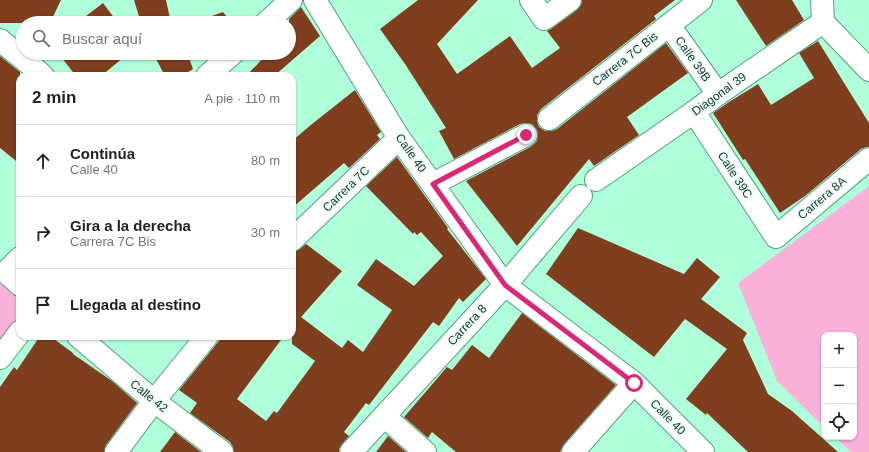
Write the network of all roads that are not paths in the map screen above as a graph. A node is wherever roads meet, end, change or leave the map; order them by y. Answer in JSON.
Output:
{"nodes":[{"id":1,"x":292,"y":0,"type":"edge"},
{"id":2,"x":315,"y":0,"type":"edge"},
{"id":3,"x":531,"y":0,"type":"edge"},
{"id":4,"x":570,"y":0,"type":"edge"},
{"id":5,"x":701,"y":0,"type":"edge"},
{"id":6,"x":822,"y":0,"type":"edge"},
{"id":7,"x":274,"y":16,"type":"edge"},
{"id":8,"x":823,"y":22,"type":"junction"},
{"id":9,"x":669,"y":25,"type":"junction"},
{"id":10,"x":0,"y":40,"type":"edge"},
{"id":11,"x":16,"y":52,"type":"edge"},
{"id":12,"x":26,"y":60,"type":"edge"},
{"id":13,"x":225,"y":60,"type":"edge"},
{"id":14,"x":869,"y":70,"type":"edge"},
{"id":15,"x":39,"y":72,"type":"edge"},
{"id":16,"x":212,"y":72,"type":"edge"},
{"id":17,"x":718,"y":94,"type":"junction"},
{"id":18,"x":694,"y":112,"type":"junction"},
{"id":19,"x":549,"y":119,"type":"dead end"},
{"id":20,"x":526,"y":135,"type":"dead end"},
{"id":21,"x":399,"y":138,"type":"junction"},
{"id":22,"x":869,"y":159,"type":"edge"},
{"id":23,"x":596,"y":180,"type":"dead end"},
{"id":24,"x":433,"y":184,"type":"junction"},
{"id":25,"x":581,"y":196,"type":"dead end"},
{"id":26,"x":296,"y":236,"type":"edge"},
{"id":27,"x":776,"y":237,"type":"joint"},
{"id":28,"x":505,"y":285,"type":"junction"},
{"id":29,"x":16,"y":337,"type":"edge"},
{"id":30,"x":83,"y":340,"type":"edge"},
{"id":31,"x":204,"y":340,"type":"edge"},
{"id":32,"x":0,"y":358,"type":"edge"},
{"id":33,"x":634,"y":383,"type":"junction"},
{"id":34,"x":154,"y":400,"type":"junction"},
{"id":35,"x":384,"y":416,"type":"junction"},
{"id":36,"x":116,"y":452,"type":"edge"},
{"id":37,"x":222,"y":452,"type":"edge"},
{"id":38,"x":351,"y":452,"type":"edge"},
{"id":39,"x":425,"y":452,"type":"edge"},
{"id":40,"x":573,"y":452,"type":"edge"},
{"id":41,"x":703,"y":452,"type":"edge"}],
"edges":[{"from":1,"to":7,"type":"street"},
{"from":2,"to":21,"type":"street","name":"Calle 40"},
{"from":3,"to":4,"type":"street"},
{"from":5,"to":9,"type":"street","name":"Carrera 7C Bis"},
{"from":6,"to":8,"type":"street"},
{"from":8,"to":14,"type":"street"},
{"from":8,"to":17,"type":"street","name":"Diagonal 39"},
{"from":9,"to":17,"type":"street","name":"Calle 39B"},
{"from":9,"to":19,"type":"street","name":"Carrera 7C Bis"},
{"from":10,"to":11,"type":"street"},
{"from":12,"to":15,"type":"street"},
{"from":13,"to":16,"type":"street"},
{"from":17,"to":18,"type":"street","name":"Diagonal 39"},
{"from":18,"to":23,"type":"street","name":"Diagonal 39"},
{"from":18,"to":27,"type":"street","name":"Calle 39C"},
{"from":20,"to":24,"type":"street"},
{"from":21,"to":24,"type":"street","name":"Calle 40"},
{"from":21,"to":26,"type":"street","name":"Carrera 7C"},
{"from":22,"to":27,"type":"street","name":"Carrera 8A"},
{"from":24,"to":28,"type":"street","name":"Calle 40"},
{"from":25,"to":28,"type":"street","name":"Carrera 8"},
{"from":28,"to":33,"type":"street","name":"Calle 40"},
{"from":28,"to":35,"type":"street","name":"Carrera 8"},
{"from":29,"to":32,"type":"street"},
{"from":30,"to":34,"type":"street","name":"Calle 42"},
{"from":31,"to":34,"type":"street"},
{"from":33,"to":40,"type":"street"},
{"from":33,"to":41,"type":"street","name":"Calle 40"},
{"from":34,"to":36,"type":"street"},
{"from":34,"to":37,"type":"street","name":"Calle 42"},
{"from":35,"to":38,"type":"street","name":"Carrera 8"},
{"from":35,"to":39,"type":"street"}]}
